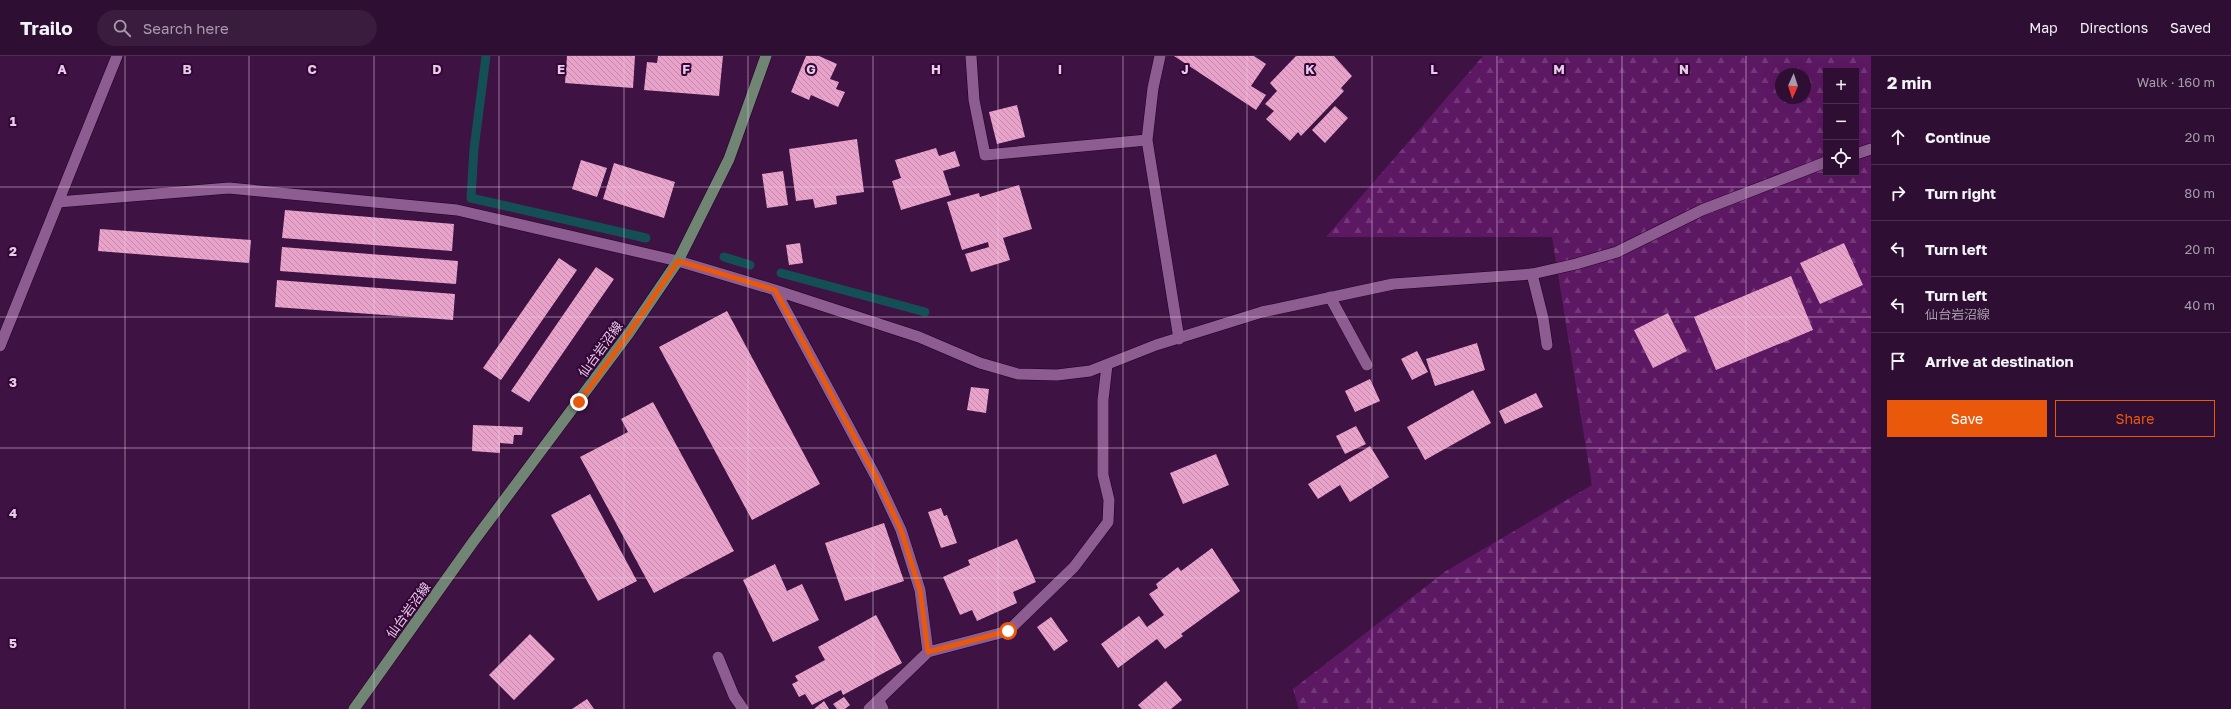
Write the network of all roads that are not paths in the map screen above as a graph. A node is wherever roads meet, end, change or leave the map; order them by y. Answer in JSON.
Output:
{"nodes":[{"id":1,"x":117,"y":56,"type":"edge"},
{"id":2,"x":766,"y":56,"type":"edge"},
{"id":3,"x":971,"y":56,"type":"edge"},
{"id":4,"x":1160,"y":56,"type":"edge"},
{"id":5,"x":1146,"y":140,"type":"junction"},
{"id":6,"x":1871,"y":149,"type":"edge"},
{"id":7,"x":1859,"y":153,"type":"edge"},
{"id":8,"x":1823,"y":163,"type":"edge"},
{"id":9,"x":58,"y":202,"type":"junction"},
{"id":10,"x":678,"y":261,"type":"junction"},
{"id":11,"x":1532,"y":274,"type":"junction"},
{"id":12,"x":775,"y":290,"type":"junction"},
{"id":13,"x":1330,"y":297,"type":"junction"},
{"id":14,"x":1179,"y":339,"type":"junction"},
{"id":15,"x":1547,"y":345,"type":"dead end"},
{"id":16,"x":0,"y":346,"type":"edge"},
{"id":17,"x":1107,"y":364,"type":"junction"},
{"id":18,"x":1367,"y":365,"type":"dead end"},
{"id":19,"x":928,"y":652,"type":"junction"},
{"id":20,"x":718,"y":657,"type":"dead end"},
{"id":21,"x":881,"y":705,"type":"edge"},
{"id":22,"x":354,"y":709,"type":"edge"},
{"id":23,"x":742,"y":709,"type":"edge"},
{"id":24,"x":869,"y":709,"type":"edge"}],
"edges":[{"from":1,"to":9,"type":"street"},
{"from":2,"to":10,"type":"main road","name":"仙台岩沼線"},
{"from":3,"to":5,"type":"street"},
{"from":4,"to":5,"type":"street"},
{"from":5,"to":14,"type":"street"},
{"from":6,"to":7,"type":"street"},
{"from":8,"to":11,"type":"street"},
{"from":9,"to":10,"type":"street"},
{"from":9,"to":16,"type":"street"},
{"from":10,"to":12,"type":"street"},
{"from":10,"to":22,"type":"main road","name":"仙台岩沼線"},
{"from":11,"to":13,"type":"street"},
{"from":11,"to":15,"type":"street"},
{"from":12,"to":17,"type":"street"},
{"from":12,"to":19,"type":"street"},
{"from":13,"to":14,"type":"street"},
{"from":13,"to":18,"type":"street"},
{"from":14,"to":17,"type":"street"},
{"from":17,"to":19,"type":"street"},
{"from":19,"to":21,"type":"street"},
{"from":20,"to":23,"type":"street"},
{"from":21,"to":24,"type":"street"}]}
